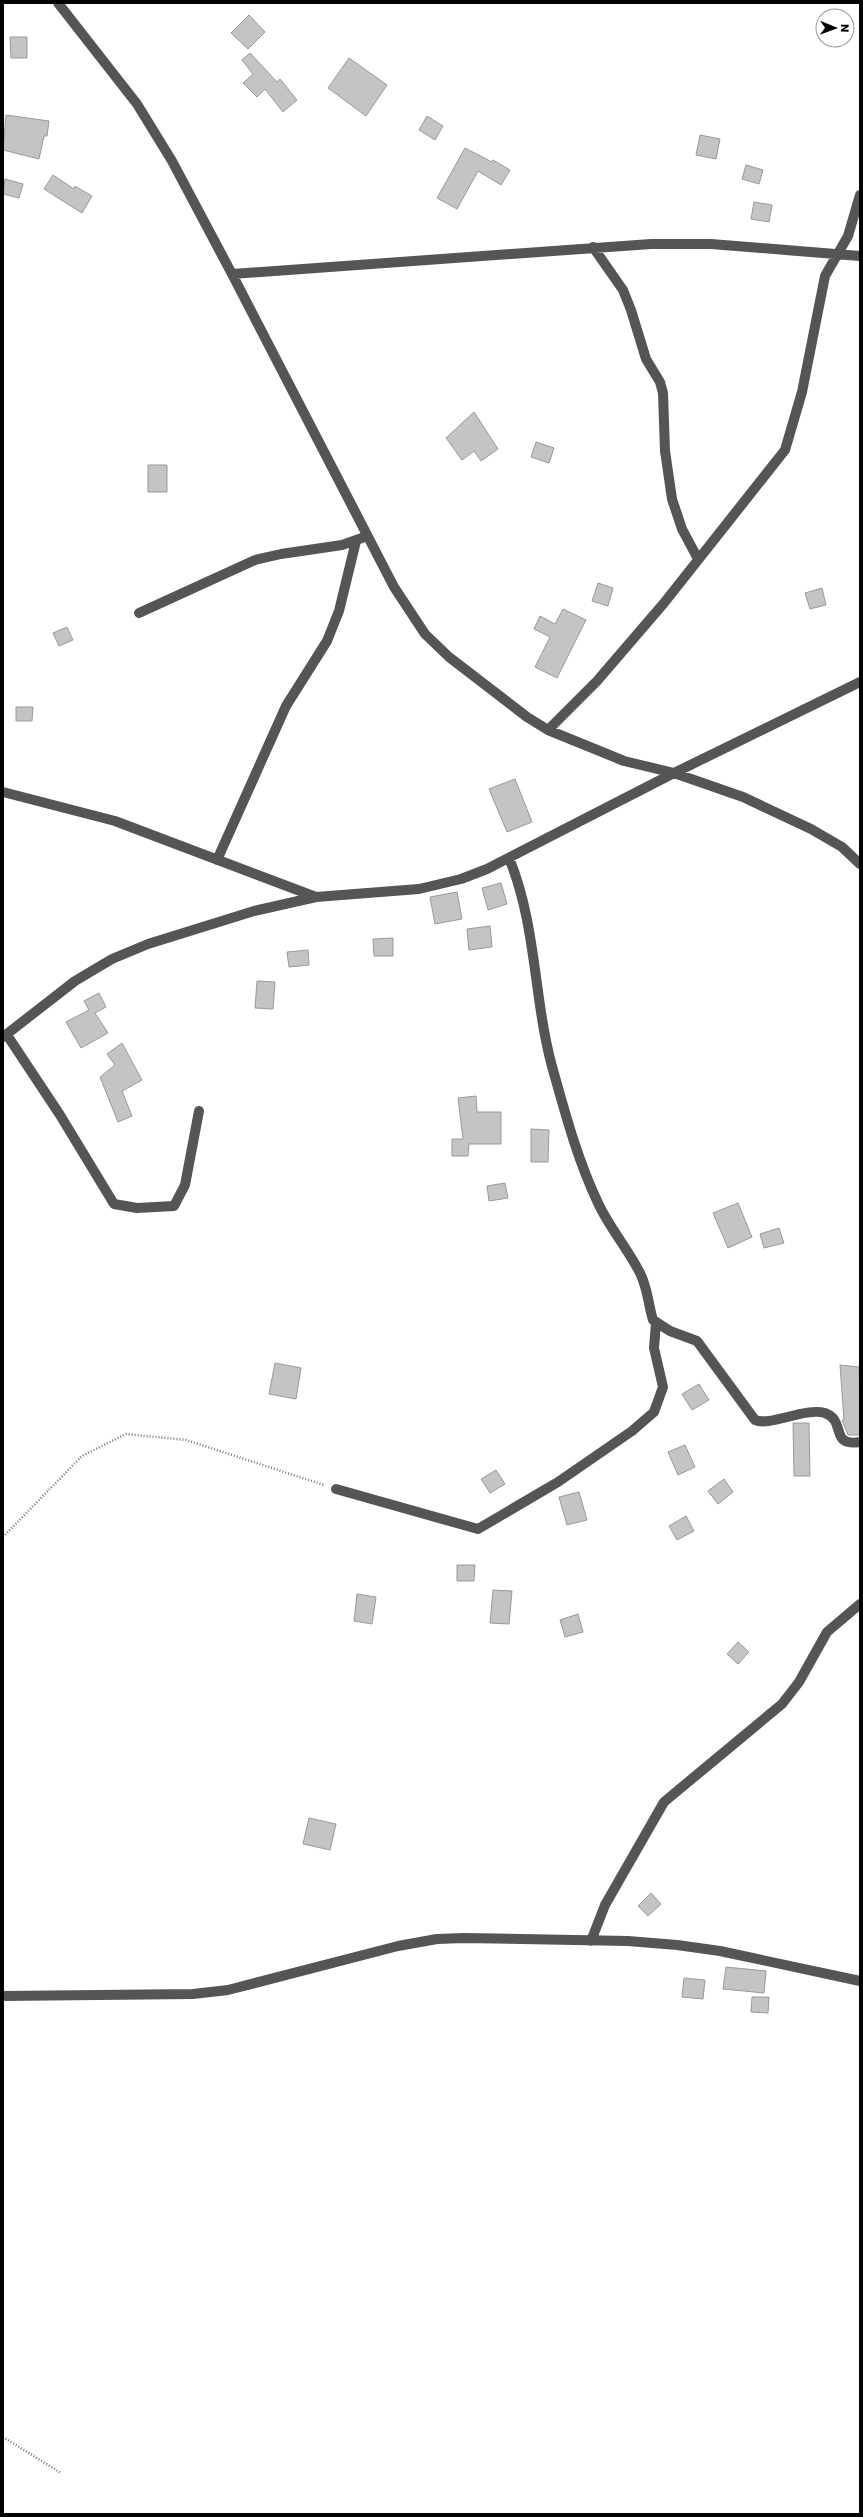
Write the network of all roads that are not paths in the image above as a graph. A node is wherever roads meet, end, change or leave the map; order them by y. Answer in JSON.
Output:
{"nodes":[{"id":1,"x":58,"y":3,"type":"edge"},
{"id":2,"x":860,"y":195,"type":"edge"},
{"id":3,"x":593,"y":247,"type":"junction"},
{"id":4,"x":835,"y":255,"type":"junction"},
{"id":5,"x":860,"y":256,"type":"edge"},
{"id":6,"x":232,"y":274,"type":"junction"},
{"id":7,"x":367,"y":535,"type":"junction"},
{"id":8,"x":356,"y":541,"type":"junction"},
{"id":9,"x":698,"y":559,"type":"junction"},
{"id":10,"x":139,"y":613,"type":"dead end"},
{"id":11,"x":860,"y":682,"type":"edge"},
{"id":12,"x":548,"y":730,"type":"junction"},
{"id":13,"x":674,"y":773,"type":"junction"},
{"id":14,"x":3,"y":792,"type":"edge"},
{"id":15,"x":509,"y":858,"type":"junction"},
{"id":16,"x":217,"y":860,"type":"junction"},
{"id":17,"x":860,"y":864,"type":"edge"},
{"id":18,"x":316,"y":897,"type":"junction"},
{"id":19,"x":5,"y":1036,"type":"edge"},
{"id":20,"x":199,"y":1111,"type":"dead end"},
{"id":21,"x":656,"y":1323,"type":"junction"},
{"id":22,"x":860,"y":1442,"type":"edge"},
{"id":23,"x":336,"y":1489,"type":"road end"},
{"id":24,"x":860,"y":1604,"type":"edge"},
{"id":25,"x":591,"y":1941,"type":"junction"},
{"id":26,"x":860,"y":1981,"type":"edge"},
{"id":27,"x":3,"y":1996,"type":"edge"}],
"edges":[{"from":1,"to":6,"type":"street"},
{"from":2,"to":4,"type":"street"},
{"from":3,"to":4,"type":"street"},
{"from":3,"to":6,"type":"street"},
{"from":3,"to":9,"type":"street"},
{"from":4,"to":5,"type":"street"},
{"from":4,"to":9,"type":"street"},
{"from":6,"to":7,"type":"street"},
{"from":7,"to":8,"type":"street"},
{"from":7,"to":12,"type":"street"},
{"from":8,"to":10,"type":"street"},
{"from":8,"to":16,"type":"street"},
{"from":9,"to":12,"type":"street"},
{"from":11,"to":13,"type":"street"},
{"from":12,"to":13,"type":"street"},
{"from":13,"to":15,"type":"street"},
{"from":13,"to":17,"type":"street"},
{"from":14,"to":16,"type":"street"},
{"from":15,"to":18,"type":"street"},
{"from":15,"to":21,"type":"street"},
{"from":16,"to":18,"type":"street"},
{"from":18,"to":19,"type":"street"},
{"from":19,"to":20,"type":"street"},
{"from":21,"to":22,"type":"street"},
{"from":21,"to":23,"type":"street"},
{"from":24,"to":25,"type":"street"},
{"from":25,"to":26,"type":"street"},
{"from":25,"to":27,"type":"street"}]}
